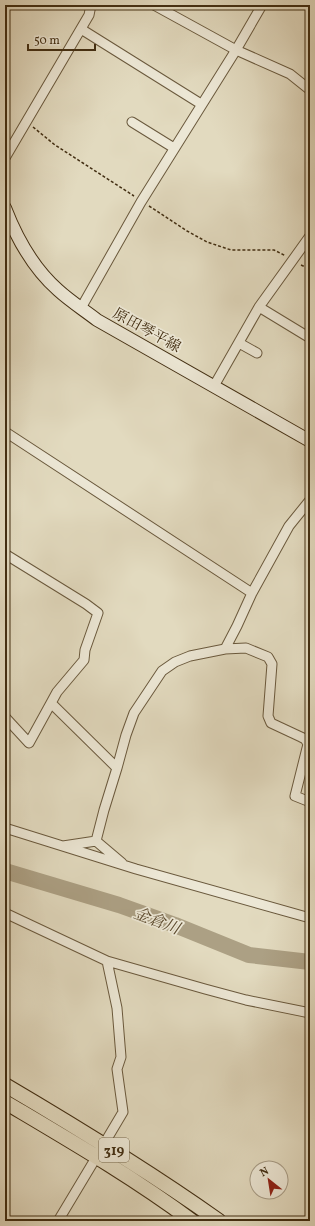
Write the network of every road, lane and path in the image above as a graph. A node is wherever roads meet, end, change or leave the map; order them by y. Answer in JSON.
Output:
{"nodes":[{"id":1,"x":91,"y":5,"type":"edge"},
{"id":2,"x":154,"y":5,"type":"edge"},
{"id":3,"x":262,"y":5,"type":"edge"},
{"id":4,"x":81,"y":29,"type":"junction"},
{"id":5,"x":236,"y":50,"type":"junction"},
{"id":6,"x":310,"y":90,"type":"edge"},
{"id":7,"x":201,"y":104,"type":"junction"},
{"id":8,"x":27,"y":122,"type":"junction"},
{"id":9,"x":132,"y":122,"type":"dead end"},
{"id":10,"x":174,"y":148,"type":"junction"},
{"id":11,"x":5,"y":158,"type":"edge"},
{"id":12,"x":141,"y":201,"type":"junction"},
{"id":13,"x":5,"y":208,"type":"edge"},
{"id":14,"x":310,"y":236,"type":"edge"},
{"id":15,"x":293,"y":260,"type":"junction"},
{"id":16,"x":310,"y":269,"type":"edge"},
{"id":17,"x":259,"y":307,"type":"junction"},
{"id":18,"x":81,"y":308,"type":"junction"},
{"id":19,"x":310,"y":338,"type":"edge"},
{"id":20,"x":239,"y":343,"type":"junction"},
{"id":21,"x":257,"y":353,"type":"dead end"},
{"id":22,"x":214,"y":386,"type":"junction"},
{"id":23,"x":5,"y":436,"type":"edge"},
{"id":24,"x":310,"y":441,"type":"edge"},
{"id":25,"x":310,"y":500,"type":"edge"},
{"id":26,"x":5,"y":554,"type":"edge"},
{"id":27,"x":252,"y":593,"type":"junction"},
{"id":28,"x":225,"y":649,"type":"junction"},
{"id":29,"x":51,"y":703,"type":"junction"},
{"id":30,"x":5,"y":717,"type":"edge"},
{"id":31,"x":117,"y":768,"type":"junction"},
{"id":32,"x":310,"y":802,"type":"edge"},
{"id":33,"x":5,"y":828,"type":"edge"},
{"id":34,"x":96,"y":841,"type":"junction"},
{"id":35,"x":61,"y":846,"type":"junction"},
{"id":36,"x":124,"y":866,"type":"junction"},
{"id":37,"x":5,"y":913,"type":"edge"},
{"id":38,"x":310,"y":918,"type":"edge"},
{"id":39,"x":107,"y":961,"type":"junction"},
{"id":40,"x":310,"y":1012,"type":"edge"},
{"id":41,"x":5,"y":1085,"type":"edge"},
{"id":42,"x":5,"y":1102,"type":"edge"},
{"id":43,"x":100,"y":1150,"type":"junction"},
{"id":44,"x":58,"y":1221,"type":"edge"},
{"id":45,"x":192,"y":1221,"type":"edge"},
{"id":46,"x":219,"y":1221,"type":"edge"}],
"edges":[{"from":1,"to":4,"type":"street"},
{"from":2,"to":5,"type":"street"},
{"from":3,"to":5,"type":"street"},
{"from":4,"to":7,"type":"street"},
{"from":4,"to":8,"type":"street"},
{"from":5,"to":6,"type":"street"},
{"from":5,"to":7,"type":"street"},
{"from":7,"to":10,"type":"street"},
{"from":8,"to":11,"type":"street"},
{"from":8,"to":12,"type":"path"},
{"from":9,"to":10,"type":"street"},
{"from":10,"to":12,"type":"street"},
{"from":12,"to":15,"type":"path"},
{"from":12,"to":18,"type":"street"},
{"from":13,"to":18,"type":"main road","name":"原田琴平線"},
{"from":14,"to":15,"type":"street"},
{"from":15,"to":16,"type":"path"},
{"from":15,"to":17,"type":"street"},
{"from":17,"to":19,"type":"street"},
{"from":17,"to":20,"type":"street"},
{"from":18,"to":22,"type":"main road","name":"原田琴平線"},
{"from":20,"to":21,"type":"street"},
{"from":20,"to":22,"type":"street"},
{"from":22,"to":24,"type":"main road","name":"原田琴平線"},
{"from":23,"to":27,"type":"street"},
{"from":25,"to":27,"type":"street"},
{"from":26,"to":29,"type":"street"},
{"from":27,"to":28,"type":"street"},
{"from":28,"to":31,"type":"street"},
{"from":28,"to":32,"type":"street"},
{"from":29,"to":30,"type":"street"},
{"from":29,"to":31,"type":"street"},
{"from":31,"to":34,"type":"street"},
{"from":33,"to":35,"type":"street"},
{"from":34,"to":35,"type":"street"},
{"from":34,"to":36,"type":"street"},
{"from":35,"to":36,"type":"street"},
{"from":36,"to":38,"type":"street"},
{"from":37,"to":39,"type":"street"},
{"from":39,"to":40,"type":"street"},
{"from":39,"to":43,"type":"street"},
{"from":41,"to":43,"type":"highway","number":"319"},
{"from":42,"to":43,"type":"highway","number":"319"},
{"from":43,"to":44,"type":"street"},
{"from":43,"to":45,"type":"highway","number":"319"},
{"from":43,"to":46,"type":"highway","number":"319"}]}
